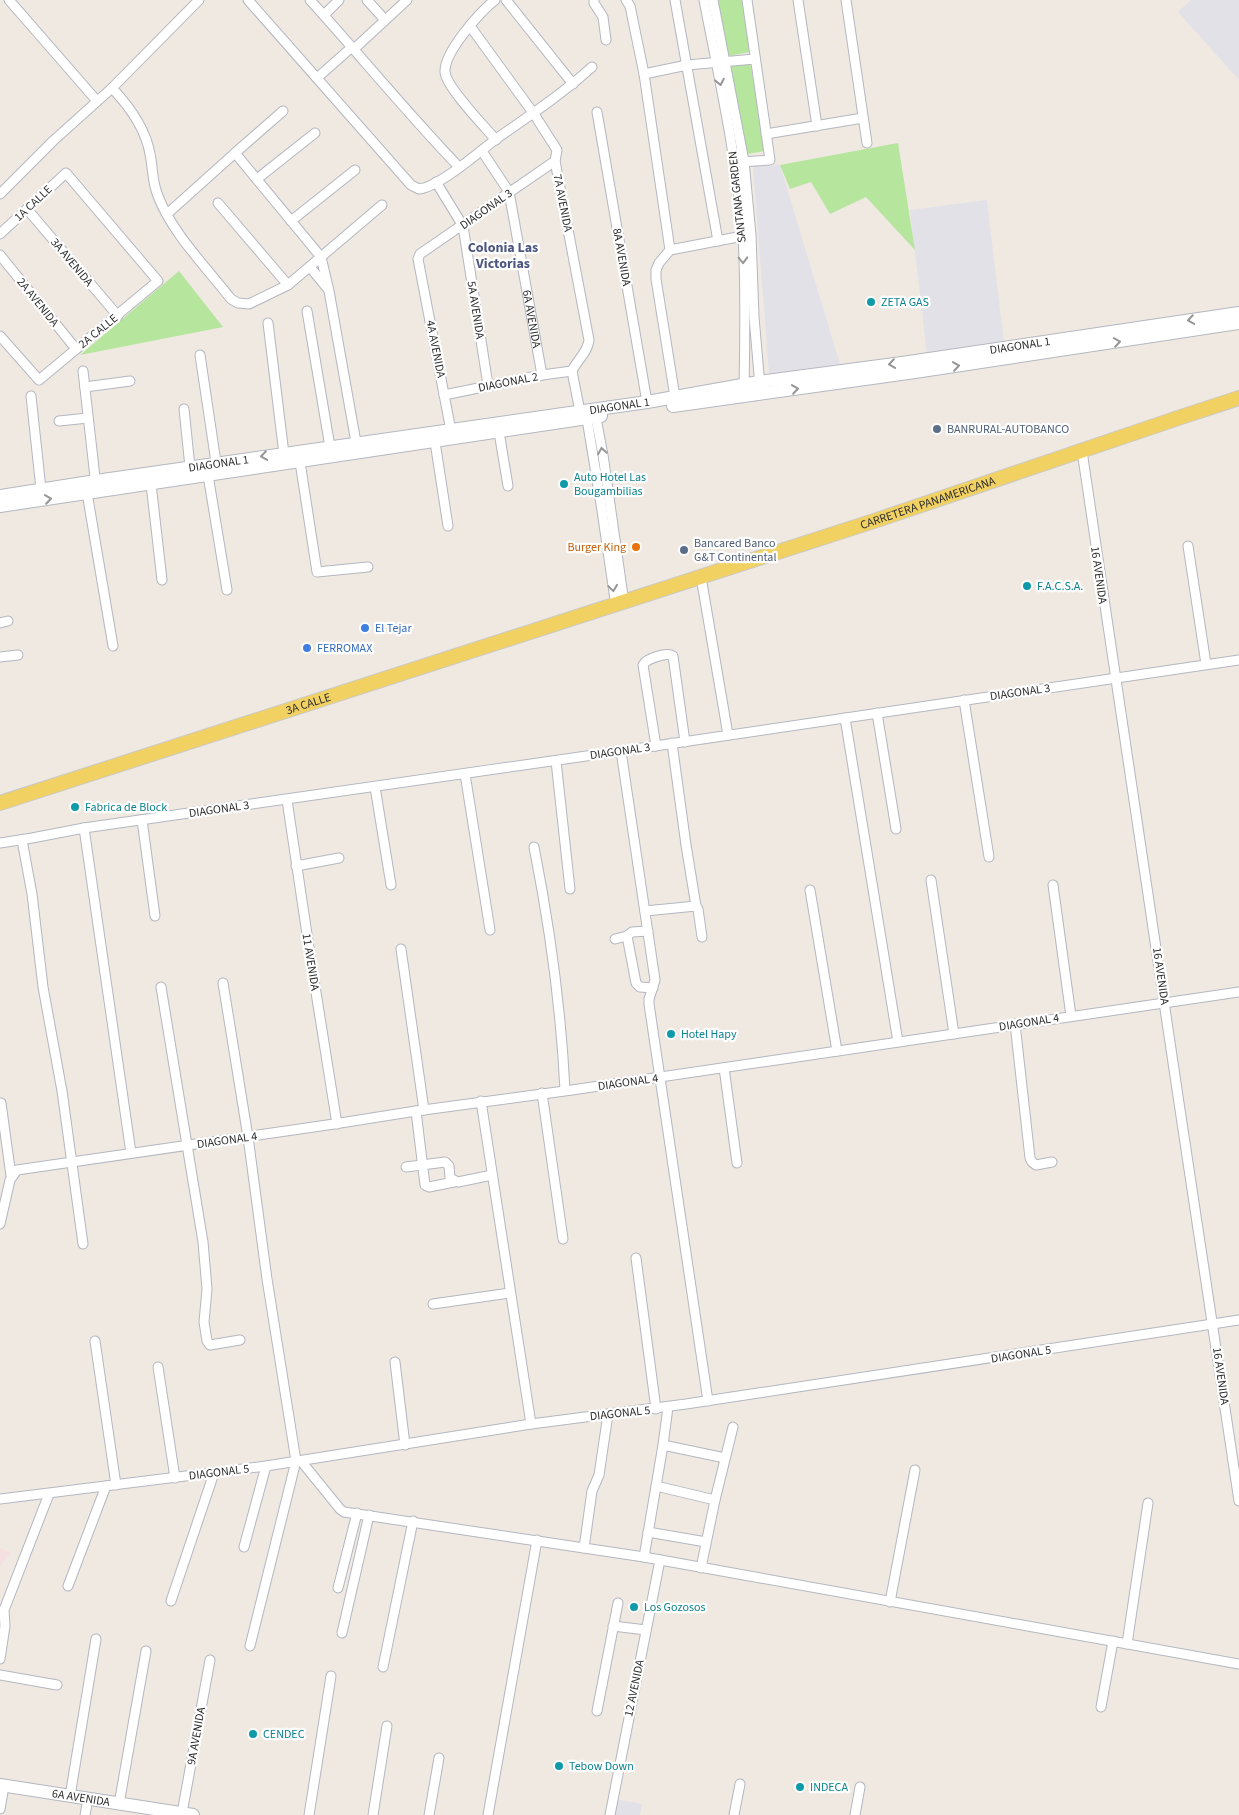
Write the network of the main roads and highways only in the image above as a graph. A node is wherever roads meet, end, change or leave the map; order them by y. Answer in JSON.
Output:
{"nodes":[{"id":1,"x":1239,"y":313,"type":"edge"},
{"id":2,"x":1239,"y":323,"type":"edge"},
{"id":3,"x":760,"y":388,"type":"junction"},
{"id":4,"x":744,"y":391,"type":"junction"},
{"id":5,"x":1239,"y":398,"type":"edge"},
{"id":6,"x":587,"y":415,"type":"junction"},
{"id":7,"x":452,"y":434,"type":"junction"},
{"id":8,"x":357,"y":448,"type":"junction"},
{"id":9,"x":214,"y":471,"type":"junction"},
{"id":10,"x":91,"y":487,"type":"junction"},
{"id":11,"x":0,"y":496,"type":"edge"},
{"id":12,"x":0,"y":506,"type":"edge"},
{"id":13,"x":620,"y":604,"type":"joint"},
{"id":14,"x":0,"y":803,"type":"edge"},
{"id":15,"x":2,"y":1785,"type":"edge"},
{"id":16,"x":146,"y":1811,"type":"edge"},
{"id":17,"x":187,"y":1814,"type":"edge"}],
"edges":[{"from":1,"to":3,"type":"main road","name":"DIAGONAL 1","one_way":true},
{"from":3,"to":2,"type":"main road","name":"DIAGONAL 1","one_way":true},
{"from":3,"to":4,"type":"main road","name":"DIAGONAL 1"},
{"from":4,"to":6,"type":"main road","name":"DIAGONAL 1"},
{"from":4,"to":6,"type":"main road","name":"DIAGONAL 1"},
{"from":5,"to":13,"type":"main road","name":"CARRETERA PANAMERICANA"},
{"from":6,"to":7,"type":"main road","name":"DIAGONAL 1"},
{"from":6,"to":7,"type":"main road","name":"DIAGONAL 1"},
{"from":7,"to":8,"type":"main road","name":"DIAGONAL 1"},
{"from":7,"to":8,"type":"main road","name":"DIAGONAL 1"},
{"from":8,"to":9,"type":"main road","name":"DIAGONAL 1"},
{"from":8,"to":9,"type":"main road","name":"DIAGONAL 1","one_way":true},
{"from":9,"to":10,"type":"main road","name":"DIAGONAL 1"},
{"from":9,"to":10,"type":"main road","name":"DIAGONAL 1"},
{"from":10,"to":11,"type":"main road","name":"DIAGONAL 1"},
{"from":12,"to":10,"type":"main road","name":"DIAGONAL 1","one_way":true},
{"from":13,"to":14,"type":"main road","name":"3A CALLE"},
{"from":15,"to":16,"type":"main road","name":"6A AVENIDA"},
{"from":16,"to":17,"type":"main road","name":"6A AVENIDA"}]}
